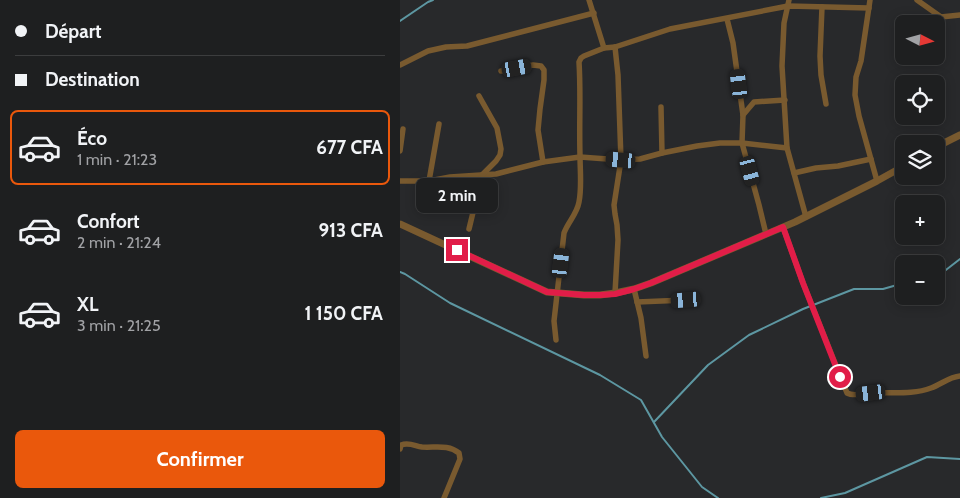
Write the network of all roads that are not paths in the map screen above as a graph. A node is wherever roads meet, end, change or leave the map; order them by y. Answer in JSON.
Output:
{"nodes":[{"id":1,"x":589,"y":0,"type":"edge"},
{"id":2,"x":870,"y":0,"type":"edge"},
{"id":3,"x":917,"y":0,"type":"edge"},
{"id":4,"x":789,"y":3,"type":"edge"},
{"id":5,"x":822,"y":7,"type":"junction"},
{"id":6,"x":870,"y":8,"type":"junction"},
{"id":7,"x":594,"y":13,"type":"junction"},
{"id":8,"x":960,"y":15,"type":"edge"},
{"id":9,"x":727,"y":18,"type":"junction"},
{"id":10,"x":615,"y":47,"type":"junction"},
{"id":11,"x":604,"y":48,"type":"junction"},
{"id":12,"x":400,"y":65,"type":"edge"},
{"id":13,"x":501,"y":71,"type":"dead end"},
{"id":14,"x":479,"y":96,"type":"dead end"},
{"id":15,"x":785,"y":100,"type":"junction"},
{"id":16,"x":826,"y":104,"type":"dead end"},
{"id":17,"x":662,"y":107,"type":"dead end"},
{"id":18,"x":743,"y":115,"type":"junction"},
{"id":19,"x":438,"y":124,"type":"dead end"},
{"id":20,"x":403,"y":129,"type":"dead end"},
{"id":21,"x":960,"y":134,"type":"edge"},
{"id":22,"x":945,"y":142,"type":"edge"},
{"id":23,"x":742,"y":143,"type":"junction"},
{"id":24,"x":787,"y":148,"type":"junction"},
{"id":25,"x":400,"y":150,"type":"edge"},
{"id":26,"x":662,"y":153,"type":"junction"},
{"id":27,"x":580,"y":157,"type":"junction"},
{"id":28,"x":871,"y":159,"type":"junction"},
{"id":29,"x":621,"y":160,"type":"junction"},
{"id":30,"x":543,"y":162,"type":"junction"},
{"id":31,"x":895,"y":171,"type":"edge"},
{"id":32,"x":794,"y":173,"type":"junction"},
{"id":33,"x":482,"y":175,"type":"junction"},
{"id":34,"x":400,"y":181,"type":"edge"},
{"id":35,"x":429,"y":181,"type":"junction"},
{"id":36,"x":878,"y":181,"type":"junction"},
{"id":37,"x":806,"y":217,"type":"junction"},
{"id":38,"x":400,"y":224,"type":"edge"},
{"id":39,"x":783,"y":227,"type":"junction"},
{"id":40,"x":469,"y":229,"type":"dead end"},
{"id":41,"x":766,"y":234,"type":"junction"},
{"id":42,"x":634,"y":289,"type":"junction"},
{"id":43,"x":557,"y":293,"type":"junction"},
{"id":44,"x":615,"y":294,"type":"junction"},
{"id":45,"x":686,"y":300,"type":"dead end"},
{"id":46,"x":637,"y":302,"type":"junction"},
{"id":47,"x":556,"y":340,"type":"dead end"},
{"id":48,"x":646,"y":356,"type":"dead end"},
{"id":49,"x":960,"y":376,"type":"edge"},
{"id":50,"x":400,"y":449,"type":"edge"},
{"id":51,"x":444,"y":498,"type":"edge"}],
"edges":[{"from":1,"to":7,"type":"street"},
{"from":2,"to":6,"type":"street"},
{"from":3,"to":8,"type":"street"},
{"from":4,"to":5,"type":"street"},
{"from":4,"to":9,"type":"street"},
{"from":4,"to":15,"type":"street"},
{"from":5,"to":6,"type":"street"},
{"from":5,"to":16,"type":"street"},
{"from":6,"to":28,"type":"street"},
{"from":7,"to":11,"type":"street"},
{"from":7,"to":12,"type":"street"},
{"from":9,"to":10,"type":"street"},
{"from":9,"to":18,"type":"street"},
{"from":10,"to":11,"type":"street"},
{"from":10,"to":29,"type":"street"},
{"from":11,"to":27,"type":"street"},
{"from":13,"to":30,"type":"street"},
{"from":14,"to":33,"type":"street"},
{"from":15,"to":18,"type":"street"},
{"from":15,"to":24,"type":"street"},
{"from":17,"to":26,"type":"street"},
{"from":18,"to":23,"type":"street"},
{"from":19,"to":35,"type":"street"},
{"from":20,"to":25,"type":"street"},
{"from":21,"to":22,"type":"street"},
{"from":23,"to":24,"type":"street"},
{"from":23,"to":26,"type":"street"},
{"from":23,"to":41,"type":"street"},
{"from":24,"to":32,"type":"street"},
{"from":26,"to":29,"type":"street"},
{"from":27,"to":29,"type":"street"},
{"from":27,"to":30,"type":"street"},
{"from":27,"to":43,"type":"street"},
{"from":28,"to":32,"type":"street"},
{"from":28,"to":36,"type":"street"},
{"from":29,"to":44,"type":"street"},
{"from":30,"to":33,"type":"street"},
{"from":31,"to":36,"type":"street"},
{"from":32,"to":37,"type":"street"},
{"from":33,"to":35,"type":"street"},
{"from":33,"to":40,"type":"street"},
{"from":34,"to":35,"type":"street"},
{"from":36,"to":37,"type":"street"},
{"from":37,"to":39,"type":"street"},
{"from":38,"to":43,"type":"street"},
{"from":39,"to":41,"type":"street"},
{"from":39,"to":49,"type":"street"},
{"from":41,"to":42,"type":"street"},
{"from":42,"to":44,"type":"street"},
{"from":42,"to":46,"type":"street"},
{"from":43,"to":44,"type":"street"},
{"from":43,"to":47,"type":"street"},
{"from":45,"to":46,"type":"street"},
{"from":46,"to":48,"type":"street"},
{"from":50,"to":51,"type":"street"}]}
